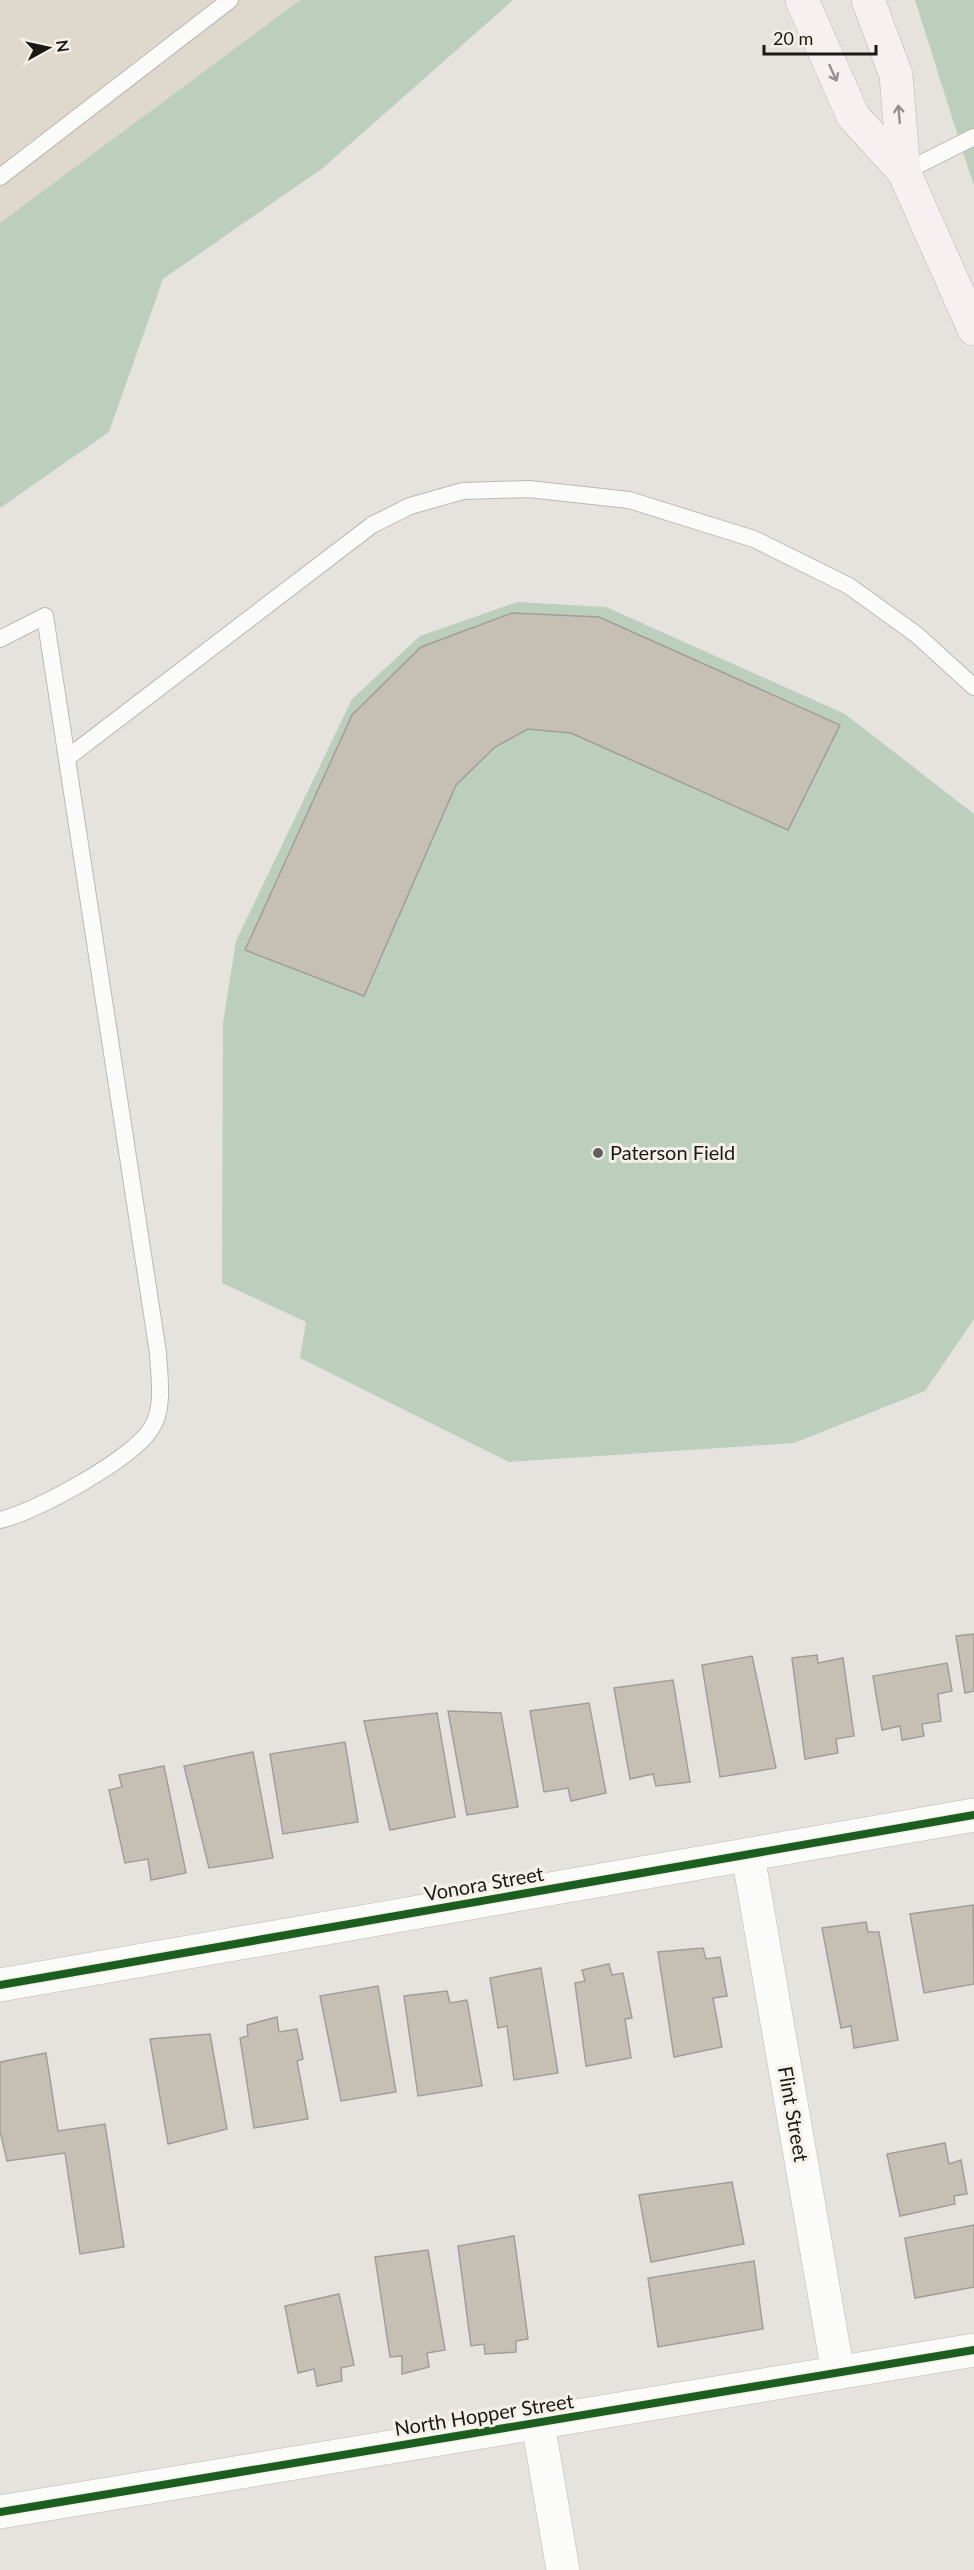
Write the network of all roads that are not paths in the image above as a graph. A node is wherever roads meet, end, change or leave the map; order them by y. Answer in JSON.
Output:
{"nodes":[{"id":1,"x":230,"y":0,"type":"edge"},
{"id":2,"x":802,"y":0,"type":"edge"},
{"id":3,"x":868,"y":0,"type":"edge"},
{"id":4,"x":974,"y":137,"type":"edge"},
{"id":5,"x":904,"y":172,"type":"junction"},
{"id":6,"x":0,"y":177,"type":"edge"},
{"id":7,"x":974,"y":328,"type":"edge"},
{"id":8,"x":0,"y":639,"type":"edge"},
{"id":9,"x":974,"y":687,"type":"edge"},
{"id":10,"x":67,"y":758,"type":"junction"},
{"id":11,"x":0,"y":1520,"type":"edge"},
{"id":12,"x":974,"y":1815,"type":"edge"},
{"id":13,"x":748,"y":1856,"type":"junction"},
{"id":14,"x":0,"y":1985,"type":"edge"},
{"id":15,"x":974,"y":2350,"type":"edge"},
{"id":16,"x":838,"y":2373,"type":"junction"},
{"id":17,"x":538,"y":2423,"type":"junction"},
{"id":18,"x":0,"y":2512,"type":"edge"},
{"id":19,"x":563,"y":2570,"type":"edge"}],
"edges":[{"from":1,"to":6,"type":"lane"},
{"from":2,"to":5,"type":"main road","one_way":true},
{"from":5,"to":3,"type":"main road","one_way":true},
{"from":4,"to":5,"type":"lane"},
{"from":5,"to":7,"type":"main road"},
{"from":8,"to":10,"type":"lane"},
{"from":9,"to":10,"type":"lane"},
{"from":10,"to":11,"type":"lane"},
{"from":12,"to":13,"type":"street","name":"Vonora Street"},
{"from":13,"to":14,"type":"street","name":"Vonora Street"},
{"from":13,"to":16,"type":"street","name":"Flint Street"},
{"from":15,"to":16,"type":"street","name":"North Hopper Street"},
{"from":16,"to":17,"type":"street","name":"North Hopper Street"},
{"from":17,"to":18,"type":"street","name":"North Hopper Street"},
{"from":17,"to":19,"type":"street"}]}
